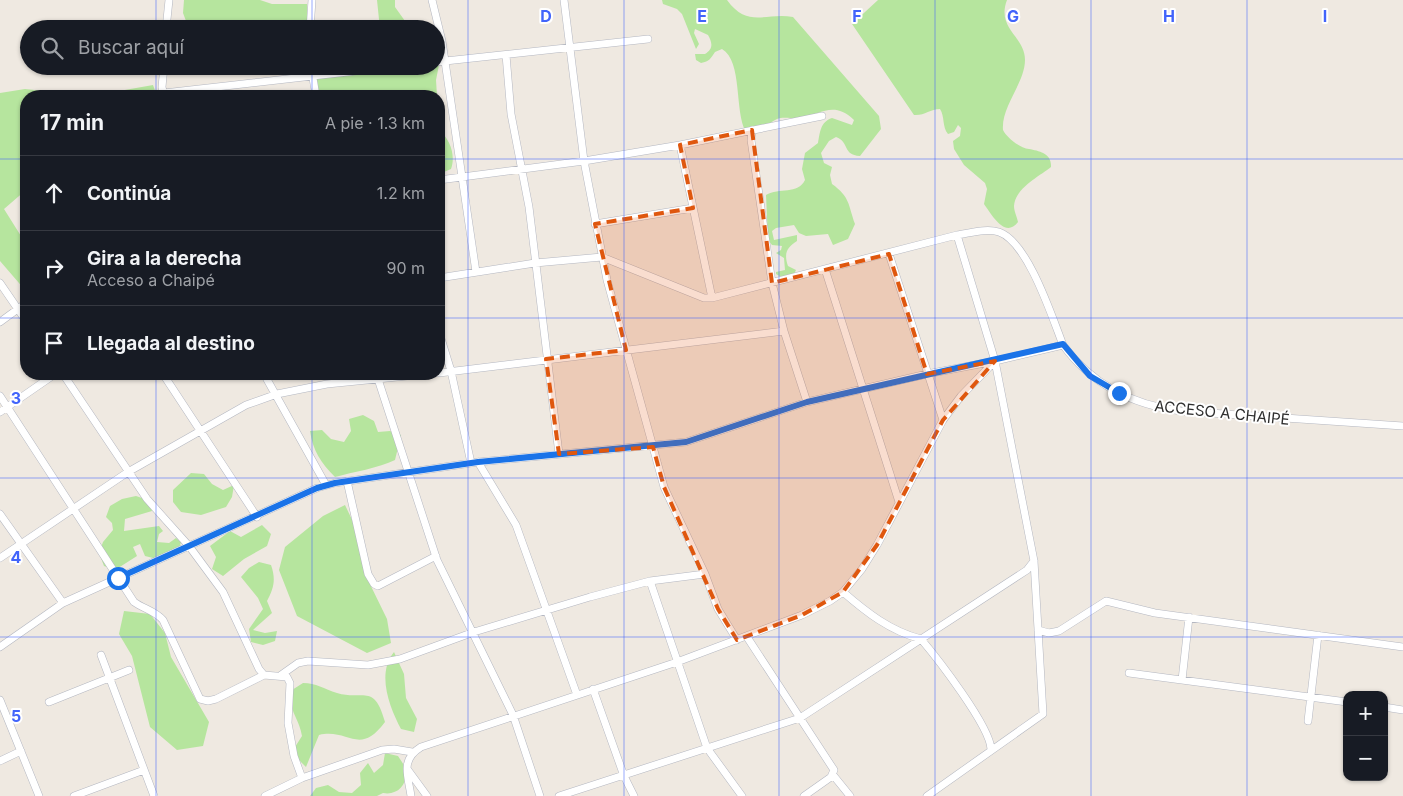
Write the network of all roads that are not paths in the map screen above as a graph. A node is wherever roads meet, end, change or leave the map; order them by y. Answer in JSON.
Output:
{"nodes":[{"id":1,"x":169,"y":0,"type":"edge"},
{"id":2,"x":312,"y":0,"type":"edge"},
{"id":3,"x":432,"y":0,"type":"edge"},
{"id":4,"x":564,"y":0,"type":"edge"},
{"id":5,"x":167,"y":20,"type":"edge"},
{"id":6,"x":311,"y":20,"type":"edge"},
{"id":7,"x":436,"y":20,"type":"edge"},
{"id":8,"x":648,"y":38,"type":"dead end"},
{"id":9,"x":569,"y":47,"type":"junction"},
{"id":10,"x":506,"y":55,"type":"junction"},
{"id":11,"x":445,"y":61,"type":"edge"},
{"id":12,"x":445,"y":68,"type":"edge"},
{"id":13,"x":164,"y":75,"type":"edge"},
{"id":14,"x":321,"y":75,"type":"edge"},
{"id":15,"x":312,"y":76,"type":"junction"},
{"id":16,"x":164,"y":90,"type":"edge"},
{"id":17,"x":197,"y":90,"type":"edge"},
{"id":18,"x":315,"y":90,"type":"edge"},
{"id":19,"x":822,"y":116,"type":"dead end"},
{"id":20,"x":752,"y":130,"type":"junction"},
{"id":21,"x":680,"y":145,"type":"junction"},
{"id":22,"x":584,"y":161,"type":"junction"},
{"id":23,"x":522,"y":170,"type":"junction"},
{"id":24,"x":461,"y":178,"type":"junction"},
{"id":25,"x":445,"y":179,"type":"edge"},
{"id":26,"x":693,"y":208,"type":"junction"},
{"id":27,"x":596,"y":224,"type":"junction"},
{"id":28,"x":957,"y":235,"type":"junction"},
{"id":29,"x":889,"y":254,"type":"junction"},
{"id":30,"x":602,"y":257,"type":"junction"},
{"id":31,"x":536,"y":263,"type":"junction"},
{"id":32,"x":826,"y":269,"type":"junction"},
{"id":33,"x":476,"y":272,"type":"junction"},
{"id":34,"x":445,"y":277,"type":"edge"},
{"id":35,"x":0,"y":283,"type":"edge"},
{"id":36,"x":772,"y":283,"type":"junction"},
{"id":37,"x":712,"y":298,"type":"junction"},
{"id":38,"x":18,"y":309,"type":"junction"},
{"id":39,"x":20,"y":312,"type":"edge"},
{"id":40,"x":0,"y":322,"type":"edge"},
{"id":41,"x":784,"y":331,"type":"junction"},
{"id":42,"x":1063,"y":344,"type":"junction"},
{"id":43,"x":626,"y":350,"type":"junction"},
{"id":44,"x":445,"y":352,"type":"edge"},
{"id":45,"x":546,"y":359,"type":"junction"},
{"id":46,"x":995,"y":361,"type":"junction"},
{"id":47,"x":445,"y":372,"type":"edge"},
{"id":48,"x":451,"y":372,"type":"junction"},
{"id":49,"x":927,"y":374,"type":"junction"},
{"id":50,"x":46,"y":380,"type":"edge"},
{"id":51,"x":67,"y":380,"type":"edge"},
{"id":52,"x":167,"y":380,"type":"edge"},
{"id":53,"x":268,"y":380,"type":"edge"},
{"id":54,"x":352,"y":380,"type":"edge"},
{"id":55,"x":378,"y":380,"type":"edge"},
{"id":56,"x":864,"y":389,"type":"junction"},
{"id":57,"x":277,"y":394,"type":"junction"},
{"id":58,"x":0,"y":396,"type":"edge"},
{"id":59,"x":807,"y":402,"type":"junction"},
{"id":60,"x":7,"y":408,"type":"junction"},
{"id":61,"x":0,"y":412,"type":"edge"},
{"id":62,"x":942,"y":420,"type":"junction"},
{"id":63,"x":1403,"y":426,"type":"edge"},
{"id":64,"x":201,"y":430,"type":"junction"},
{"id":65,"x":653,"y":447,"type":"junction"},
{"id":66,"x":559,"y":454,"type":"junction"},
{"id":67,"x":475,"y":463,"type":"junction"},
{"id":68,"x":128,"y":472,"type":"junction"},
{"id":69,"x":409,"y":472,"type":"junction"},
{"id":70,"x":347,"y":481,"type":"junction"},
{"id":71,"x":326,"y":485,"type":"junction"},
{"id":72,"x":899,"y":502,"type":"junction"},
{"id":73,"x":74,"y":508,"type":"junction"},
{"id":74,"x":0,"y":514,"type":"edge"},
{"id":75,"x":257,"y":516,"type":"junction"},
{"id":76,"x":20,"y":545,"type":"junction"},
{"id":77,"x":189,"y":546,"type":"junction"},
{"id":78,"x":436,"y":556,"type":"junction"},
{"id":79,"x":0,"y":558,"type":"edge"},
{"id":80,"x":1034,"y":561,"type":"junction"},
{"id":81,"x":705,"y":574,"type":"junction"},
{"id":82,"x":118,"y":578,"type":"junction"},
{"id":83,"x":650,"y":581,"type":"junction"},
{"id":84,"x":843,"y":592,"type":"junction"},
{"id":85,"x":63,"y":603,"type":"junction"},
{"id":86,"x":548,"y":611,"type":"junction"},
{"id":87,"x":1189,"y":617,"type":"junction"},
{"id":88,"x":1038,"y":630,"type":"junction"},
{"id":89,"x":474,"y":632,"type":"junction"},
{"id":90,"x":1318,"y":635,"type":"junction"},
{"id":91,"x":747,"y":637,"type":"junction"},
{"id":92,"x":921,"y":639,"type":"junction"},
{"id":93,"x":737,"y":640,"type":"junction"},
{"id":94,"x":0,"y":647,"type":"edge"},
{"id":95,"x":1403,"y":647,"type":"edge"},
{"id":96,"x":101,"y":655,"type":"dead end"},
{"id":97,"x":677,"y":662,"type":"junction"},
{"id":98,"x":129,"y":670,"type":"dead end"},
{"id":99,"x":1129,"y":673,"type":"dead end"},
{"id":100,"x":264,"y":675,"type":"junction"},
{"id":101,"x":281,"y":675,"type":"junction"},
{"id":102,"x":110,"y":678,"type":"junction"},
{"id":103,"x":1182,"y":680,"type":"junction"},
{"id":104,"x":593,"y":689,"type":"junction"},
{"id":105,"x":577,"y":695,"type":"junction"},
{"id":106,"x":1311,"y":697,"type":"junction"},
{"id":107,"x":0,"y":700,"type":"edge"},
{"id":108,"x":1343,"y":701,"type":"edge"},
{"id":109,"x":49,"y":702,"type":"dead end"},
{"id":110,"x":1388,"y":708,"type":"edge"},
{"id":111,"x":1403,"y":710,"type":"edge"},
{"id":112,"x":513,"y":715,"type":"junction"},
{"id":113,"x":800,"y":718,"type":"junction"},
{"id":114,"x":1308,"y":721,"type":"dead end"},
{"id":115,"x":707,"y":748,"type":"junction"},
{"id":116,"x":991,"y":749,"type":"junction"},
{"id":117,"x":20,"y":751,"type":"junction"},
{"id":118,"x":412,"y":752,"type":"junction"},
{"id":119,"x":0,"y":761,"type":"edge"},
{"id":120,"x":407,"y":767,"type":"junction"},
{"id":121,"x":144,"y":770,"type":"junction"},
{"id":122,"x":833,"y":775,"type":"junction"},
{"id":123,"x":624,"y":776,"type":"junction"},
{"id":124,"x":302,"y":778,"type":"junction"},
{"id":125,"x":39,"y":796,"type":"edge"},
{"id":126,"x":74,"y":796,"type":"edge"},
{"id":127,"x":154,"y":796,"type":"edge"},
{"id":128,"x":265,"y":796,"type":"edge"},
{"id":129,"x":412,"y":796,"type":"edge"},
{"id":130,"x":427,"y":796,"type":"edge"},
{"id":131,"x":540,"y":796,"type":"edge"},
{"id":132,"x":559,"y":796,"type":"edge"},
{"id":133,"x":634,"y":796,"type":"edge"},
{"id":134,"x":742,"y":796,"type":"edge"},
{"id":135,"x":804,"y":796,"type":"edge"},
{"id":136,"x":850,"y":796,"type":"edge"},
{"id":137,"x":927,"y":796,"type":"edge"}],
"edges":[{"from":1,"to":5,"type":"street"},
{"from":2,"to":6,"type":"street"},
{"from":3,"to":7,"type":"street"},
{"from":4,"to":9,"type":"street"},
{"from":8,"to":9,"type":"street"},
{"from":9,"to":10,"type":"street"},
{"from":9,"to":22,"type":"street"},
{"from":10,"to":11,"type":"street"},
{"from":10,"to":23,"type":"street"},
{"from":12,"to":24,"type":"street"},
{"from":13,"to":16,"type":"street"},
{"from":14,"to":15,"type":"street"},
{"from":15,"to":17,"type":"street"},
{"from":15,"to":18,"type":"street"},
{"from":19,"to":20,"type":"street"},
{"from":20,"to":21,"type":"street"},
{"from":20,"to":36,"type":"street"},
{"from":21,"to":22,"type":"street"},
{"from":21,"to":26,"type":"street"},
{"from":22,"to":23,"type":"street"},
{"from":22,"to":27,"type":"street"},
{"from":23,"to":24,"type":"street"},
{"from":23,"to":31,"type":"street"},
{"from":24,"to":25,"type":"street"},
{"from":24,"to":33,"type":"street"},
{"from":26,"to":27,"type":"street"},
{"from":26,"to":37,"type":"street"},
{"from":27,"to":30,"type":"street"},
{"from":28,"to":29,"type":"street","name":"ACCESO A CHAIPÉ"},
{"from":28,"to":42,"type":"street","name":"ACCESO A CHAIPÉ"},
{"from":28,"to":46,"type":"street"},
{"from":29,"to":32,"type":"street","name":"ACCESO A CHAIPÉ"},
{"from":29,"to":49,"type":"street"},
{"from":30,"to":31,"type":"street"},
{"from":30,"to":37,"type":"street"},
{"from":30,"to":43,"type":"street"},
{"from":31,"to":33,"type":"street"},
{"from":31,"to":45,"type":"street"},
{"from":32,"to":36,"type":"street","name":"ACCESO A CHAIPÉ"},
{"from":32,"to":56,"type":"street"},
{"from":33,"to":34,"type":"street"},
{"from":35,"to":38,"type":"street"},
{"from":36,"to":37,"type":"street","name":"ACCESO A CHAIPÉ"},
{"from":36,"to":41,"type":"street"},
{"from":38,"to":39,"type":"street"},
{"from":38,"to":40,"type":"street"},
{"from":41,"to":43,"type":"street"},
{"from":41,"to":59,"type":"street"},
{"from":42,"to":46,"type":"street"},
{"from":42,"to":63,"type":"street","name":"ACCESO A CHAIPÉ"},
{"from":43,"to":45,"type":"street"},
{"from":43,"to":65,"type":"street"},
{"from":44,"to":48,"type":"street"},
{"from":45,"to":48,"type":"street"},
{"from":45,"to":66,"type":"street"},
{"from":46,"to":49,"type":"street"},
{"from":46,"to":62,"type":"street"},
{"from":46,"to":80,"type":"street"},
{"from":47,"to":48,"type":"street"},
{"from":48,"to":67,"type":"street"},
{"from":49,"to":56,"type":"street"},
{"from":49,"to":62,"type":"street"},
{"from":50,"to":60,"type":"street"},
{"from":51,"to":68,"type":"street"},
{"from":52,"to":64,"type":"street"},
{"from":53,"to":57,"type":"street"},
{"from":54,"to":57,"type":"street"},
{"from":55,"to":69,"type":"street"},
{"from":56,"to":59,"type":"street"},
{"from":56,"to":72,"type":"street"},
{"from":57,"to":64,"type":"street"},
{"from":57,"to":71,"type":"street"},
{"from":58,"to":60,"type":"street"},
{"from":59,"to":65,"type":"street"},
{"from":60,"to":61,"type":"street"},
{"from":60,"to":73,"type":"street"},
{"from":62,"to":72,"type":"street"},
{"from":64,"to":68,"type":"street"},
{"from":64,"to":75,"type":"street"},
{"from":65,"to":66,"type":"street"},
{"from":65,"to":81,"type":"street"},
{"from":66,"to":67,"type":"street"},
{"from":67,"to":69,"type":"street"},
{"from":67,"to":86,"type":"street"},
{"from":68,"to":73,"type":"street"},
{"from":68,"to":77,"type":"street"},
{"from":69,"to":70,"type":"street"},
{"from":69,"to":78,"type":"street"},
{"from":70,"to":71,"type":"street"},
{"from":70,"to":78,"type":"street"},
{"from":71,"to":75,"type":"street"},
{"from":72,"to":84,"type":"street"},
{"from":73,"to":76,"type":"street"},
{"from":73,"to":82,"type":"street"},
{"from":74,"to":76,"type":"street"},
{"from":75,"to":77,"type":"street"},
{"from":76,"to":79,"type":"street"},
{"from":76,"to":85,"type":"street"},
{"from":77,"to":82,"type":"street"},
{"from":77,"to":100,"type":"street"},
{"from":78,"to":89,"type":"street"},
{"from":80,"to":88,"type":"street"},
{"from":80,"to":92,"type":"street"},
{"from":81,"to":83,"type":"street"},
{"from":81,"to":93,"type":"street"},
{"from":82,"to":85,"type":"street"},
{"from":82,"to":100,"type":"street"},
{"from":83,"to":86,"type":"street"},
{"from":83,"to":97,"type":"street"},
{"from":84,"to":91,"type":"street"},
{"from":84,"to":92,"type":"street"},
{"from":85,"to":94,"type":"street"},
{"from":86,"to":89,"type":"street"},
{"from":86,"to":105,"type":"street"},
{"from":87,"to":88,"type":"street"},
{"from":87,"to":90,"type":"street"},
{"from":87,"to":103,"type":"street"},
{"from":88,"to":116,"type":"street"},
{"from":89,"to":101,"type":"street"},
{"from":89,"to":112,"type":"street"},
{"from":90,"to":95,"type":"street"},
{"from":90,"to":106,"type":"street"},
{"from":91,"to":93,"type":"street"},
{"from":91,"to":113,"type":"street"},
{"from":92,"to":113,"type":"street"},
{"from":92,"to":116,"type":"street"},
{"from":93,"to":97,"type":"street"},
{"from":96,"to":102,"type":"street"},
{"from":97,"to":104,"type":"street"},
{"from":97,"to":115,"type":"street"},
{"from":98,"to":102,"type":"street"},
{"from":99,"to":103,"type":"street"},
{"from":100,"to":101,"type":"street"},
{"from":101,"to":124,"type":"street"},
{"from":102,"to":109,"type":"street"},
{"from":102,"to":121,"type":"street"},
{"from":103,"to":106,"type":"street"},
{"from":104,"to":105,"type":"street"},
{"from":104,"to":123,"type":"street"},
{"from":105,"to":112,"type":"street"},
{"from":106,"to":108,"type":"street"},
{"from":106,"to":114,"type":"street"},
{"from":107,"to":117,"type":"street"},
{"from":110,"to":111,"type":"street"},
{"from":112,"to":118,"type":"street"},
{"from":112,"to":131,"type":"street"},
{"from":113,"to":115,"type":"street"},
{"from":113,"to":122,"type":"street"},
{"from":115,"to":123,"type":"street"},
{"from":115,"to":134,"type":"street"},
{"from":116,"to":137,"type":"street"},
{"from":117,"to":119,"type":"street"},
{"from":117,"to":125,"type":"street"},
{"from":118,"to":120,"type":"street"},
{"from":118,"to":124,"type":"street"},
{"from":120,"to":129,"type":"street"},
{"from":120,"to":130,"type":"street"},
{"from":121,"to":126,"type":"street"},
{"from":121,"to":127,"type":"street"},
{"from":122,"to":135,"type":"street"},
{"from":122,"to":136,"type":"street"},
{"from":123,"to":132,"type":"street"},
{"from":123,"to":133,"type":"street"},
{"from":124,"to":128,"type":"street"}]}
